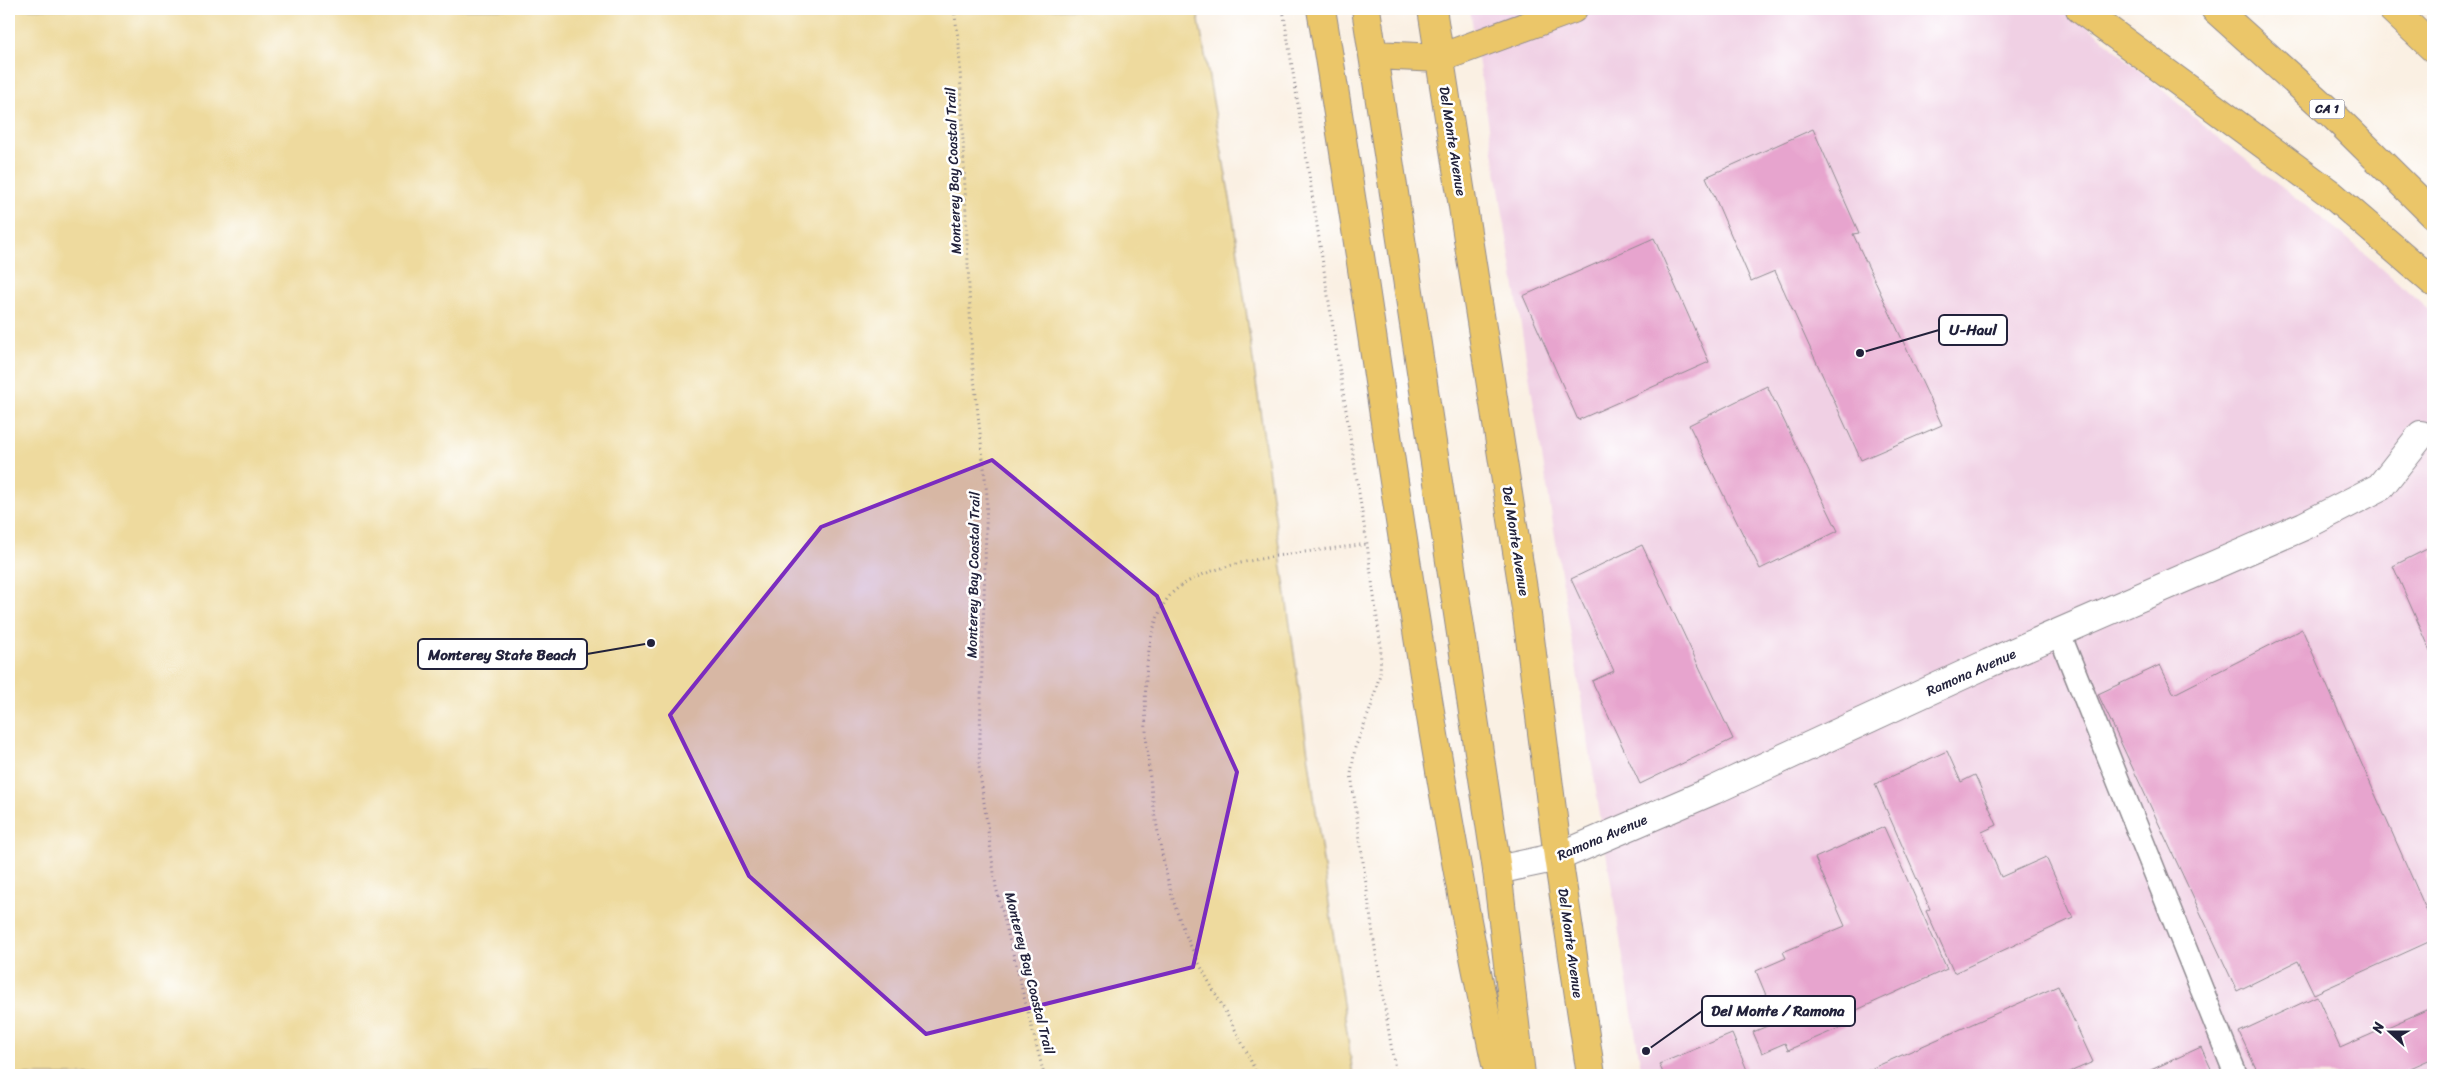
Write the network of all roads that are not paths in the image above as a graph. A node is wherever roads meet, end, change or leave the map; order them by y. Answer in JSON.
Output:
{"nodes":[{"id":1,"x":1322,"y":9,"type":"edge"},
{"id":2,"x":1366,"y":9,"type":"edge"},
{"id":3,"x":1432,"y":9,"type":"edge"},
{"id":4,"x":1573,"y":9,"type":"edge"},
{"id":5,"x":2080,"y":9,"type":"edge"},
{"id":6,"x":2215,"y":9,"type":"edge"},
{"id":7,"x":2392,"y":9,"type":"edge"},
{"id":8,"x":2433,"y":48,"type":"edge"},
{"id":9,"x":1374,"y":54,"type":"junction"},
{"id":10,"x":1440,"y":58,"type":"junction"},
{"id":11,"x":2433,"y":214,"type":"edge"},
{"id":12,"x":2433,"y":282,"type":"edge"},
{"id":13,"x":2422,"y":435,"type":"dead end"},
{"id":14,"x":2059,"y":632,"type":"junction"},
{"id":15,"x":1558,"y":857,"type":"junction"},
{"id":16,"x":1497,"y":870,"type":"junction"},
{"id":17,"x":1500,"y":1075,"type":"edge"},
{"id":18,"x":1521,"y":1075,"type":"edge"},
{"id":19,"x":1591,"y":1075,"type":"edge"},
{"id":20,"x":2236,"y":1075,"type":"edge"}],
"edges":[{"from":1,"to":17,"type":"main road"},
{"from":2,"to":9,"type":"main road"},
{"from":3,"to":10,"type":"main road","name":"Del Monte Avenue"},
{"from":4,"to":10,"type":"main road"},
{"from":5,"to":12,"type":"main road"},
{"from":6,"to":11,"type":"main road","number":"CA 1"},
{"from":7,"to":8,"type":"main road"},
{"from":9,"to":10,"type":"main road"},
{"from":9,"to":16,"type":"main road"},
{"from":10,"to":15,"type":"main road","name":"Del Monte Avenue"},
{"from":13,"to":14,"type":"street","name":"Ramona Avenue"},
{"from":14,"to":15,"type":"street","name":"Ramona Avenue"},
{"from":14,"to":20,"type":"lane"},
{"from":15,"to":16,"type":"street","name":"Ramona Avenue"},
{"from":15,"to":19,"type":"main road","name":"Del Monte Avenue"},
{"from":16,"to":18,"type":"main road"}]}
